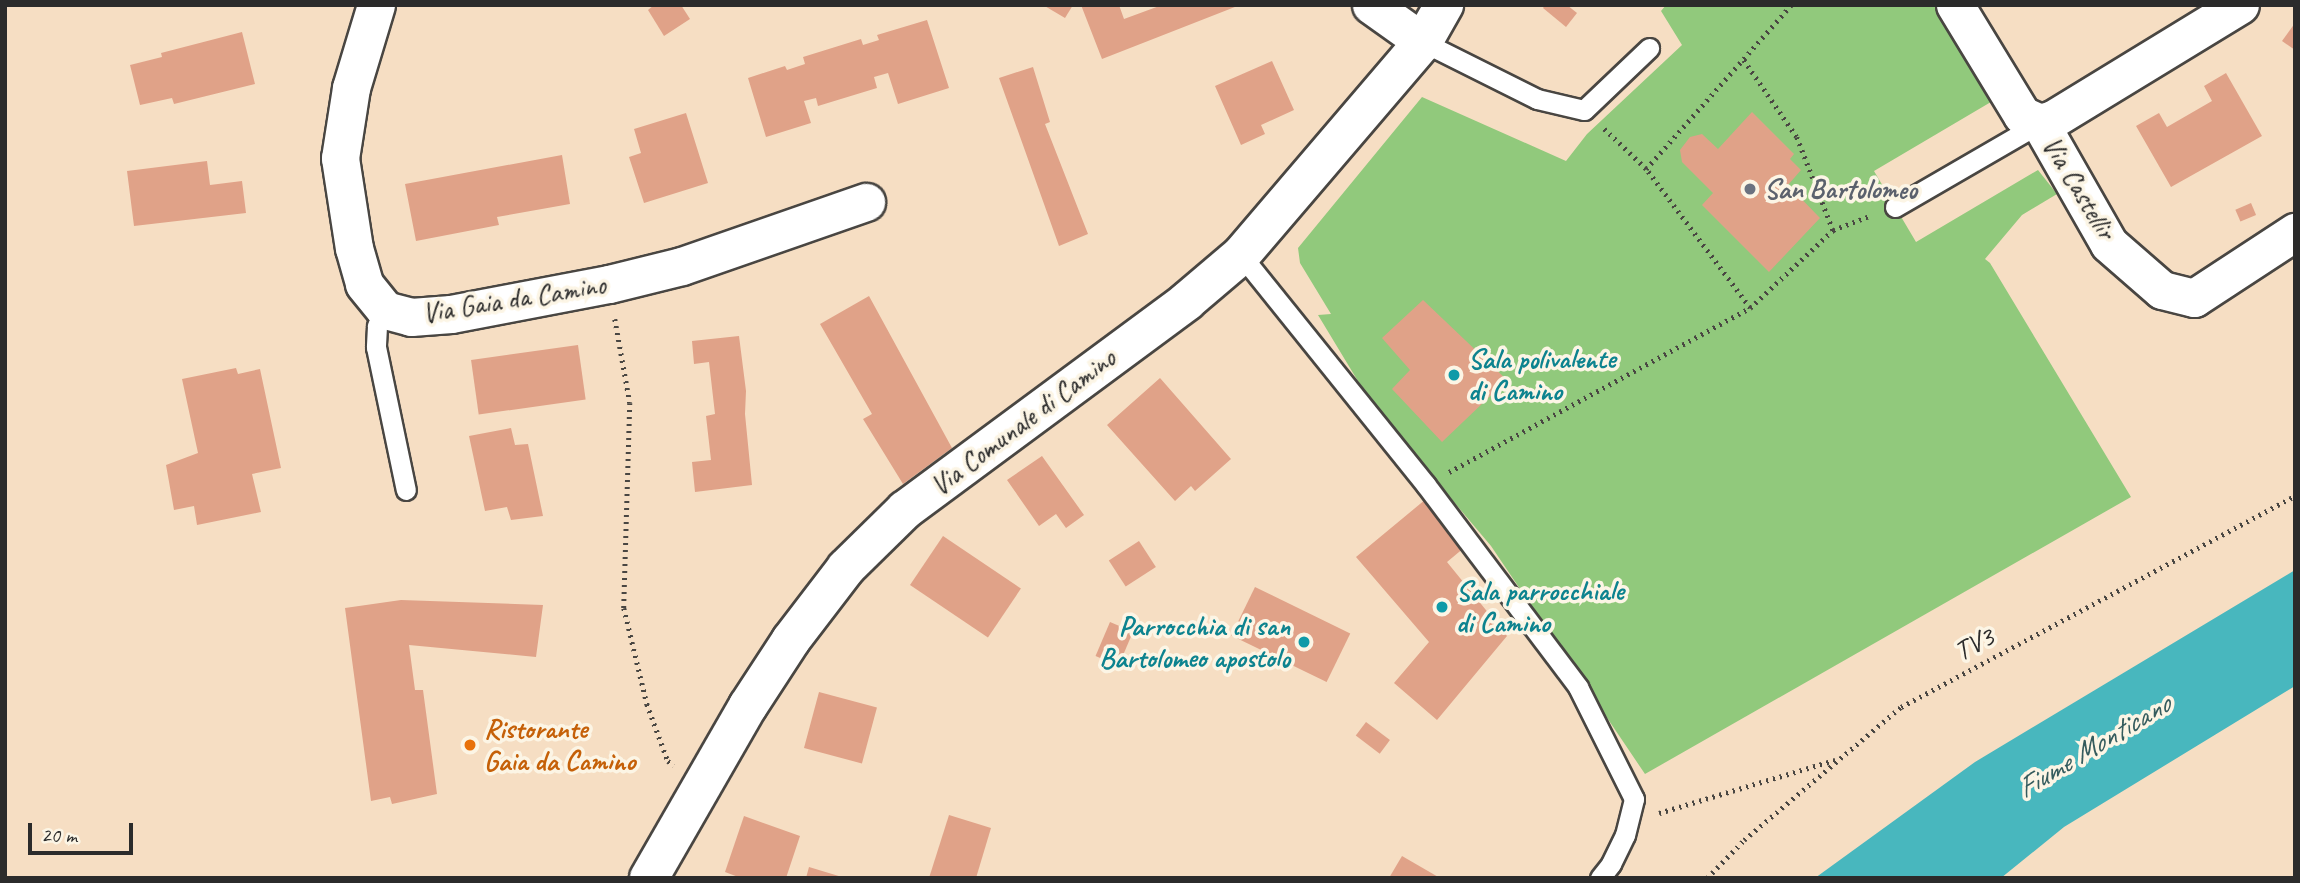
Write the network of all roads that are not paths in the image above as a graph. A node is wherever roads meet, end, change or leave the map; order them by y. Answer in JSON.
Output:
{"nodes":[{"id":1,"x":376,"y":5,"type":"edge"},
{"id":2,"x":1371,"y":5,"type":"edge"},
{"id":3,"x":1444,"y":5,"type":"edge"},
{"id":4,"x":1955,"y":5,"type":"edge"},
{"id":5,"x":2240,"y":5,"type":"edge"},
{"id":6,"x":1423,"y":41,"type":"junction"},
{"id":7,"x":1649,"y":48,"type":"dead end"},
{"id":8,"x":2040,"y":123,"type":"junction"},
{"id":9,"x":866,"y":202,"type":"dead end"},
{"id":10,"x":1895,"y":207,"type":"road end"},
{"id":11,"x":2295,"y":232,"type":"edge"},
{"id":12,"x":1241,"y":255,"type":"junction"},
{"id":13,"x":385,"y":310,"type":"junction"},
{"id":14,"x":406,"y":490,"type":"dead end"},
{"id":15,"x":649,"y":878,"type":"edge"},
{"id":16,"x":1600,"y":878,"type":"edge"}],
"edges":[{"from":1,"to":13,"type":"street","name":"Via Gaia da Camino"},
{"from":2,"to":6,"type":"street"},
{"from":3,"to":6,"type":"street","name":"Via Comunale di Camino"},
{"from":4,"to":8,"type":"street","name":"Via Castellir"},
{"from":5,"to":8,"type":"street","name":"Via Castellir"},
{"from":6,"to":7,"type":"lane"},
{"from":6,"to":12,"type":"street","name":"Via Comunale di Camino"},
{"from":8,"to":10,"type":"lane"},
{"from":8,"to":11,"type":"street","name":"Via Castellir"},
{"from":9,"to":13,"type":"street","name":"Via Gaia da Camino"},
{"from":12,"to":15,"type":"street","name":"Via Comunale di Camino"},
{"from":12,"to":16,"type":"lane"},
{"from":13,"to":14,"type":"lane"}]}
